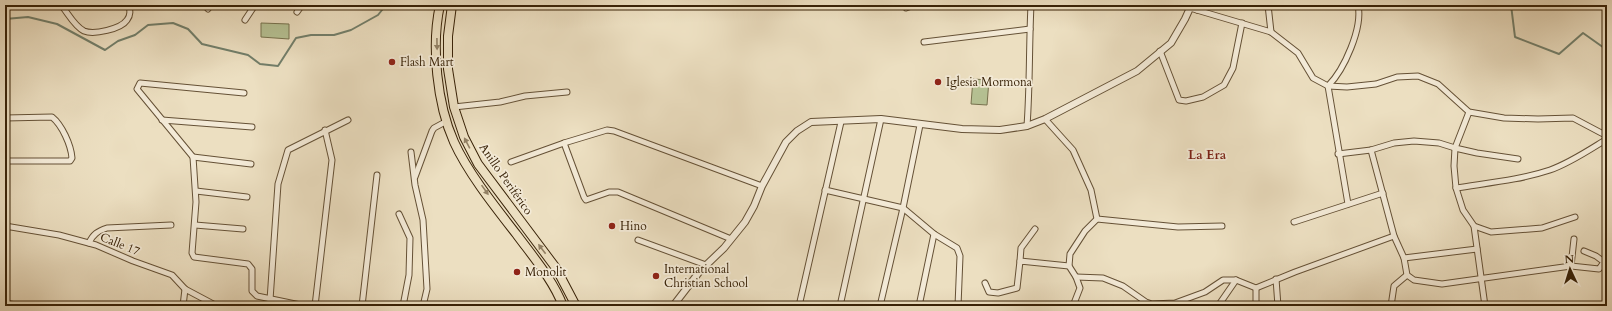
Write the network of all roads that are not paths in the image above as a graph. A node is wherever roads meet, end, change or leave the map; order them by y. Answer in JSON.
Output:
{"nodes":[{"id":1,"x":61,"y":5,"type":"edge"},
{"id":2,"x":130,"y":5,"type":"edge"},
{"id":3,"x":255,"y":5,"type":"edge"},
{"id":4,"x":302,"y":5,"type":"edge"},
{"id":5,"x":440,"y":5,"type":"edge"},
{"id":6,"x":452,"y":5,"type":"edge"},
{"id":7,"x":904,"y":5,"type":"edge"},
{"id":8,"x":914,"y":5,"type":"edge"},
{"id":9,"x":1031,"y":5,"type":"edge"},
{"id":10,"x":1205,"y":5,"type":"edge"},
{"id":11,"x":1268,"y":5,"type":"edge"},
{"id":12,"x":1358,"y":5,"type":"edge"},
{"id":13,"x":1190,"y":6,"type":"edge"},
{"id":14,"x":1197,"y":10,"type":"junction"},
{"id":15,"x":297,"y":12,"type":"dead end"},
{"id":16,"x":245,"y":20,"type":"dead end"},
{"id":17,"x":1242,"y":23,"type":"junction"},
{"id":18,"x":1030,"y":29,"type":"junction"},
{"id":19,"x":1271,"y":32,"type":"junction"},
{"id":20,"x":924,"y":42,"type":"dead end"},
{"id":21,"x":1160,"y":51,"type":"junction"},
{"id":22,"x":1328,"y":86,"type":"junction"},
{"id":23,"x":567,"y":92,"type":"dead end"},
{"id":24,"x":244,"y":93,"type":"dead end"},
{"id":25,"x":454,"y":107,"type":"junction"},
{"id":26,"x":1469,"y":112,"type":"junction"},
{"id":27,"x":5,"y":118,"type":"edge"},
{"id":28,"x":881,"y":119,"type":"junction"},
{"id":29,"x":1045,"y":119,"type":"junction"},
{"id":30,"x":162,"y":120,"type":"junction"},
{"id":31,"x":348,"y":120,"type":"dead end"},
{"id":32,"x":447,"y":122,"type":"junction"},
{"id":33,"x":841,"y":122,"type":"junction"},
{"id":34,"x":920,"y":125,"type":"junction"},
{"id":35,"x":1027,"y":126,"type":"junction"},
{"id":36,"x":252,"y":127,"type":"dead end"},
{"id":37,"x":326,"y":130,"type":"junction"},
{"id":38,"x":1607,"y":136,"type":"edge"},
{"id":39,"x":1607,"y":139,"type":"edge"},
{"id":40,"x":564,"y":143,"type":"junction"},
{"id":41,"x":1455,"y":148,"type":"junction"},
{"id":42,"x":1371,"y":150,"type":"junction"},
{"id":43,"x":411,"y":152,"type":"dead end"},
{"id":44,"x":1338,"y":154,"type":"junction"},
{"id":45,"x":193,"y":157,"type":"junction"},
{"id":46,"x":1518,"y":159,"type":"dead end"},
{"id":47,"x":5,"y":161,"type":"edge"},
{"id":48,"x":511,"y":162,"type":"dead end"},
{"id":49,"x":251,"y":164,"type":"dead end"},
{"id":50,"x":377,"y":175,"type":"dead end"},
{"id":51,"x":415,"y":178,"type":"junction"},
{"id":52,"x":762,"y":186,"type":"junction"},
{"id":53,"x":1456,"y":188,"type":"junction"},
{"id":54,"x":825,"y":190,"type":"junction"},
{"id":55,"x":196,"y":191,"type":"junction"},
{"id":56,"x":1383,"y":193,"type":"junction"},
{"id":57,"x":247,"y":197,"type":"dead end"},
{"id":58,"x":863,"y":199,"type":"junction"},
{"id":59,"x":1348,"y":204,"type":"junction"},
{"id":60,"x":903,"y":208,"type":"junction"},
{"id":61,"x":399,"y":214,"type":"dead end"},
{"id":62,"x":1575,"y":217,"type":"dead end"},
{"id":63,"x":1097,"y":219,"type":"junction"},
{"id":64,"x":1294,"y":222,"type":"dead end"},
{"id":65,"x":195,"y":224,"type":"junction"},
{"id":66,"x":171,"y":225,"type":"dead end"},
{"id":67,"x":5,"y":226,"type":"edge"},
{"id":68,"x":1222,"y":226,"type":"dead end"},
{"id":69,"x":1474,"y":226,"type":"junction"},
{"id":70,"x":243,"y":229,"type":"dead end"},
{"id":71,"x":1035,"y":229,"type":"dead end"},
{"id":72,"x":934,"y":234,"type":"junction"},
{"id":73,"x":1394,"y":236,"type":"junction"},
{"id":74,"x":731,"y":239,"type":"junction"},
{"id":75,"x":1574,"y":239,"type":"dead end"},
{"id":76,"x":638,"y":240,"type":"dead end"},
{"id":77,"x":89,"y":243,"type":"junction"},
{"id":78,"x":1477,"y":249,"type":"junction"},
{"id":79,"x":1584,"y":251,"type":"dead end"},
{"id":80,"x":1404,"y":258,"type":"junction"},
{"id":81,"x":1606,"y":260,"type":"edge"},
{"id":82,"x":1020,"y":261,"type":"junction"},
{"id":83,"x":706,"y":266,"type":"junction"},
{"id":84,"x":1069,"y":266,"type":"junction"},
{"id":85,"x":1571,"y":266,"type":"junction"},
{"id":86,"x":1407,"y":275,"type":"junction"},
{"id":87,"x":1076,"y":277,"type":"junction"},
{"id":88,"x":1276,"y":279,"type":"junction"},
{"id":89,"x":1482,"y":279,"type":"junction"},
{"id":90,"x":1236,"y":280,"type":"junction"},
{"id":91,"x":985,"y":283,"type":"dead end"},
{"id":92,"x":1256,"y":288,"type":"junction"},
{"id":93,"x":185,"y":289,"type":"junction"},
{"id":94,"x":270,"y":300,"type":"junction"},
{"id":95,"x":5,"y":303,"type":"edge"},
{"id":96,"x":1152,"y":305,"type":"edge"},
{"id":97,"x":21,"y":306,"type":"edge"},
{"id":98,"x":183,"y":306,"type":"edge"},
{"id":99,"x":217,"y":306,"type":"edge"},
{"id":100,"x":305,"y":306,"type":"edge"},
{"id":101,"x":315,"y":306,"type":"edge"},
{"id":102,"x":362,"y":306,"type":"edge"},
{"id":103,"x":403,"y":306,"type":"edge"},
{"id":104,"x":423,"y":306,"type":"edge"},
{"id":105,"x":564,"y":306,"type":"edge"},
{"id":106,"x":576,"y":306,"type":"edge"},
{"id":107,"x":673,"y":306,"type":"edge"},
{"id":108,"x":799,"y":306,"type":"edge"},
{"id":109,"x":840,"y":306,"type":"edge"},
{"id":110,"x":880,"y":306,"type":"edge"},
{"id":111,"x":919,"y":306,"type":"edge"},
{"id":112,"x":958,"y":306,"type":"edge"},
{"id":113,"x":1073,"y":306,"type":"edge"},
{"id":114,"x":1218,"y":306,"type":"edge"},
{"id":115,"x":1256,"y":306,"type":"edge"},
{"id":116,"x":1278,"y":306,"type":"edge"},
{"id":117,"x":1391,"y":306,"type":"edge"},
{"id":118,"x":1485,"y":306,"type":"edge"}],
"edges":[{"from":1,"to":2,"type":"street"},
{"from":3,"to":16,"type":"street"},
{"from":4,"to":15,"type":"street"},
{"from":5,"to":32,"type":"highway","name":"Anillo Periférico","one_way":true},
{"from":6,"to":25,"type":"highway","name":"Anillo Periférico"},
{"from":7,"to":8,"type":"street"},
{"from":9,"to":18,"type":"street"},
{"from":10,"to":14,"type":"street"},
{"from":11,"to":19,"type":"street"},
{"from":12,"to":22,"type":"street"},
{"from":13,"to":14,"type":"street"},
{"from":13,"to":21,"type":"street"},
{"from":14,"to":17,"type":"street"},
{"from":17,"to":19,"type":"street"},
{"from":17,"to":21,"type":"street"},
{"from":18,"to":20,"type":"street"},
{"from":18,"to":35,"type":"street"},
{"from":19,"to":22,"type":"street"},
{"from":21,"to":29,"type":"street"},
{"from":22,"to":26,"type":"street"},
{"from":22,"to":44,"type":"street"},
{"from":23,"to":25,"type":"street"},
{"from":24,"to":30,"type":"street"},
{"from":106,"to":25,"type":"highway","name":"Anillo Periférico","one_way":true},
{"from":26,"to":38,"type":"street"},
{"from":26,"to":41,"type":"street"},
{"from":27,"to":47,"type":"street"},
{"from":28,"to":33,"type":"street"},
{"from":28,"to":34,"type":"street"},
{"from":28,"to":58,"type":"street"},
{"from":29,"to":35,"type":"street"},
{"from":29,"to":63,"type":"street"},
{"from":30,"to":36,"type":"street"},
{"from":30,"to":45,"type":"street"},
{"from":31,"to":37,"type":"street"},
{"from":32,"to":51,"type":"street"},
{"from":32,"to":105,"type":"highway","name":"Anillo Periférico","one_way":true},
{"from":33,"to":52,"type":"street"},
{"from":33,"to":54,"type":"street"},
{"from":34,"to":35,"type":"street"},
{"from":34,"to":60,"type":"street"},
{"from":37,"to":94,"type":"street"},
{"from":37,"to":101,"type":"street"},
{"from":39,"to":53,"type":"street"},
{"from":40,"to":48,"type":"street"},
{"from":40,"to":52,"type":"street"},
{"from":40,"to":74,"type":"street"},
{"from":41,"to":42,"type":"street"},
{"from":41,"to":46,"type":"street"},
{"from":41,"to":53,"type":"street"},
{"from":42,"to":44,"type":"street"},
{"from":42,"to":56,"type":"street"},
{"from":43,"to":51,"type":"street"},
{"from":44,"to":59,"type":"street"},
{"from":45,"to":49,"type":"street"},
{"from":45,"to":55,"type":"street"},
{"from":50,"to":102,"type":"street"},
{"from":51,"to":104,"type":"street"},
{"from":52,"to":74,"type":"street"},
{"from":53,"to":69,"type":"street"},
{"from":54,"to":58,"type":"street"},
{"from":54,"to":108,"type":"street"},
{"from":55,"to":57,"type":"street"},
{"from":55,"to":65,"type":"street"},
{"from":56,"to":59,"type":"street"},
{"from":56,"to":73,"type":"street"},
{"from":58,"to":60,"type":"street"},
{"from":58,"to":109,"type":"street"},
{"from":59,"to":64,"type":"street"},
{"from":60,"to":72,"type":"street"},
{"from":60,"to":110,"type":"street"},
{"from":61,"to":103,"type":"street"},
{"from":62,"to":69,"type":"street"},
{"from":63,"to":68,"type":"street"},
{"from":63,"to":84,"type":"street"},
{"from":65,"to":70,"type":"street"},
{"from":65,"to":94,"type":"street"},
{"from":66,"to":77,"type":"street"},
{"from":67,"to":77,"type":"street","name":"Calle 17"},
{"from":69,"to":78,"type":"street"},
{"from":71,"to":82,"type":"street"},
{"from":72,"to":111,"type":"street"},
{"from":72,"to":112,"type":"street"},
{"from":73,"to":80,"type":"street"},
{"from":73,"to":88,"type":"street"},
{"from":74,"to":83,"type":"street"},
{"from":75,"to":85,"type":"street"},
{"from":76,"to":83,"type":"street"},
{"from":77,"to":93,"type":"street","name":"Calle 17"},
{"from":78,"to":80,"type":"street"},
{"from":78,"to":89,"type":"street"},
{"from":79,"to":81,"type":"street"},
{"from":80,"to":86,"type":"street"},
{"from":81,"to":85,"type":"street"},
{"from":82,"to":84,"type":"street"},
{"from":82,"to":91,"type":"street"},
{"from":83,"to":107,"type":"street"},
{"from":84,"to":87,"type":"street"},
{"from":85,"to":89,"type":"street"},
{"from":86,"to":89,"type":"street"},
{"from":86,"to":117,"type":"street"},
{"from":87,"to":96,"type":"street"},
{"from":87,"to":113,"type":"street"},
{"from":88,"to":92,"type":"street"},
{"from":88,"to":116,"type":"street"},
{"from":89,"to":118,"type":"street"},
{"from":90,"to":92,"type":"street"},
{"from":90,"to":96,"type":"street"},
{"from":90,"to":114,"type":"street"},
{"from":92,"to":115,"type":"street"},
{"from":93,"to":98,"type":"street"},
{"from":93,"to":99,"type":"street","name":"Calle 17"},
{"from":94,"to":100,"type":"street"},
{"from":95,"to":97,"type":"street"}]}
